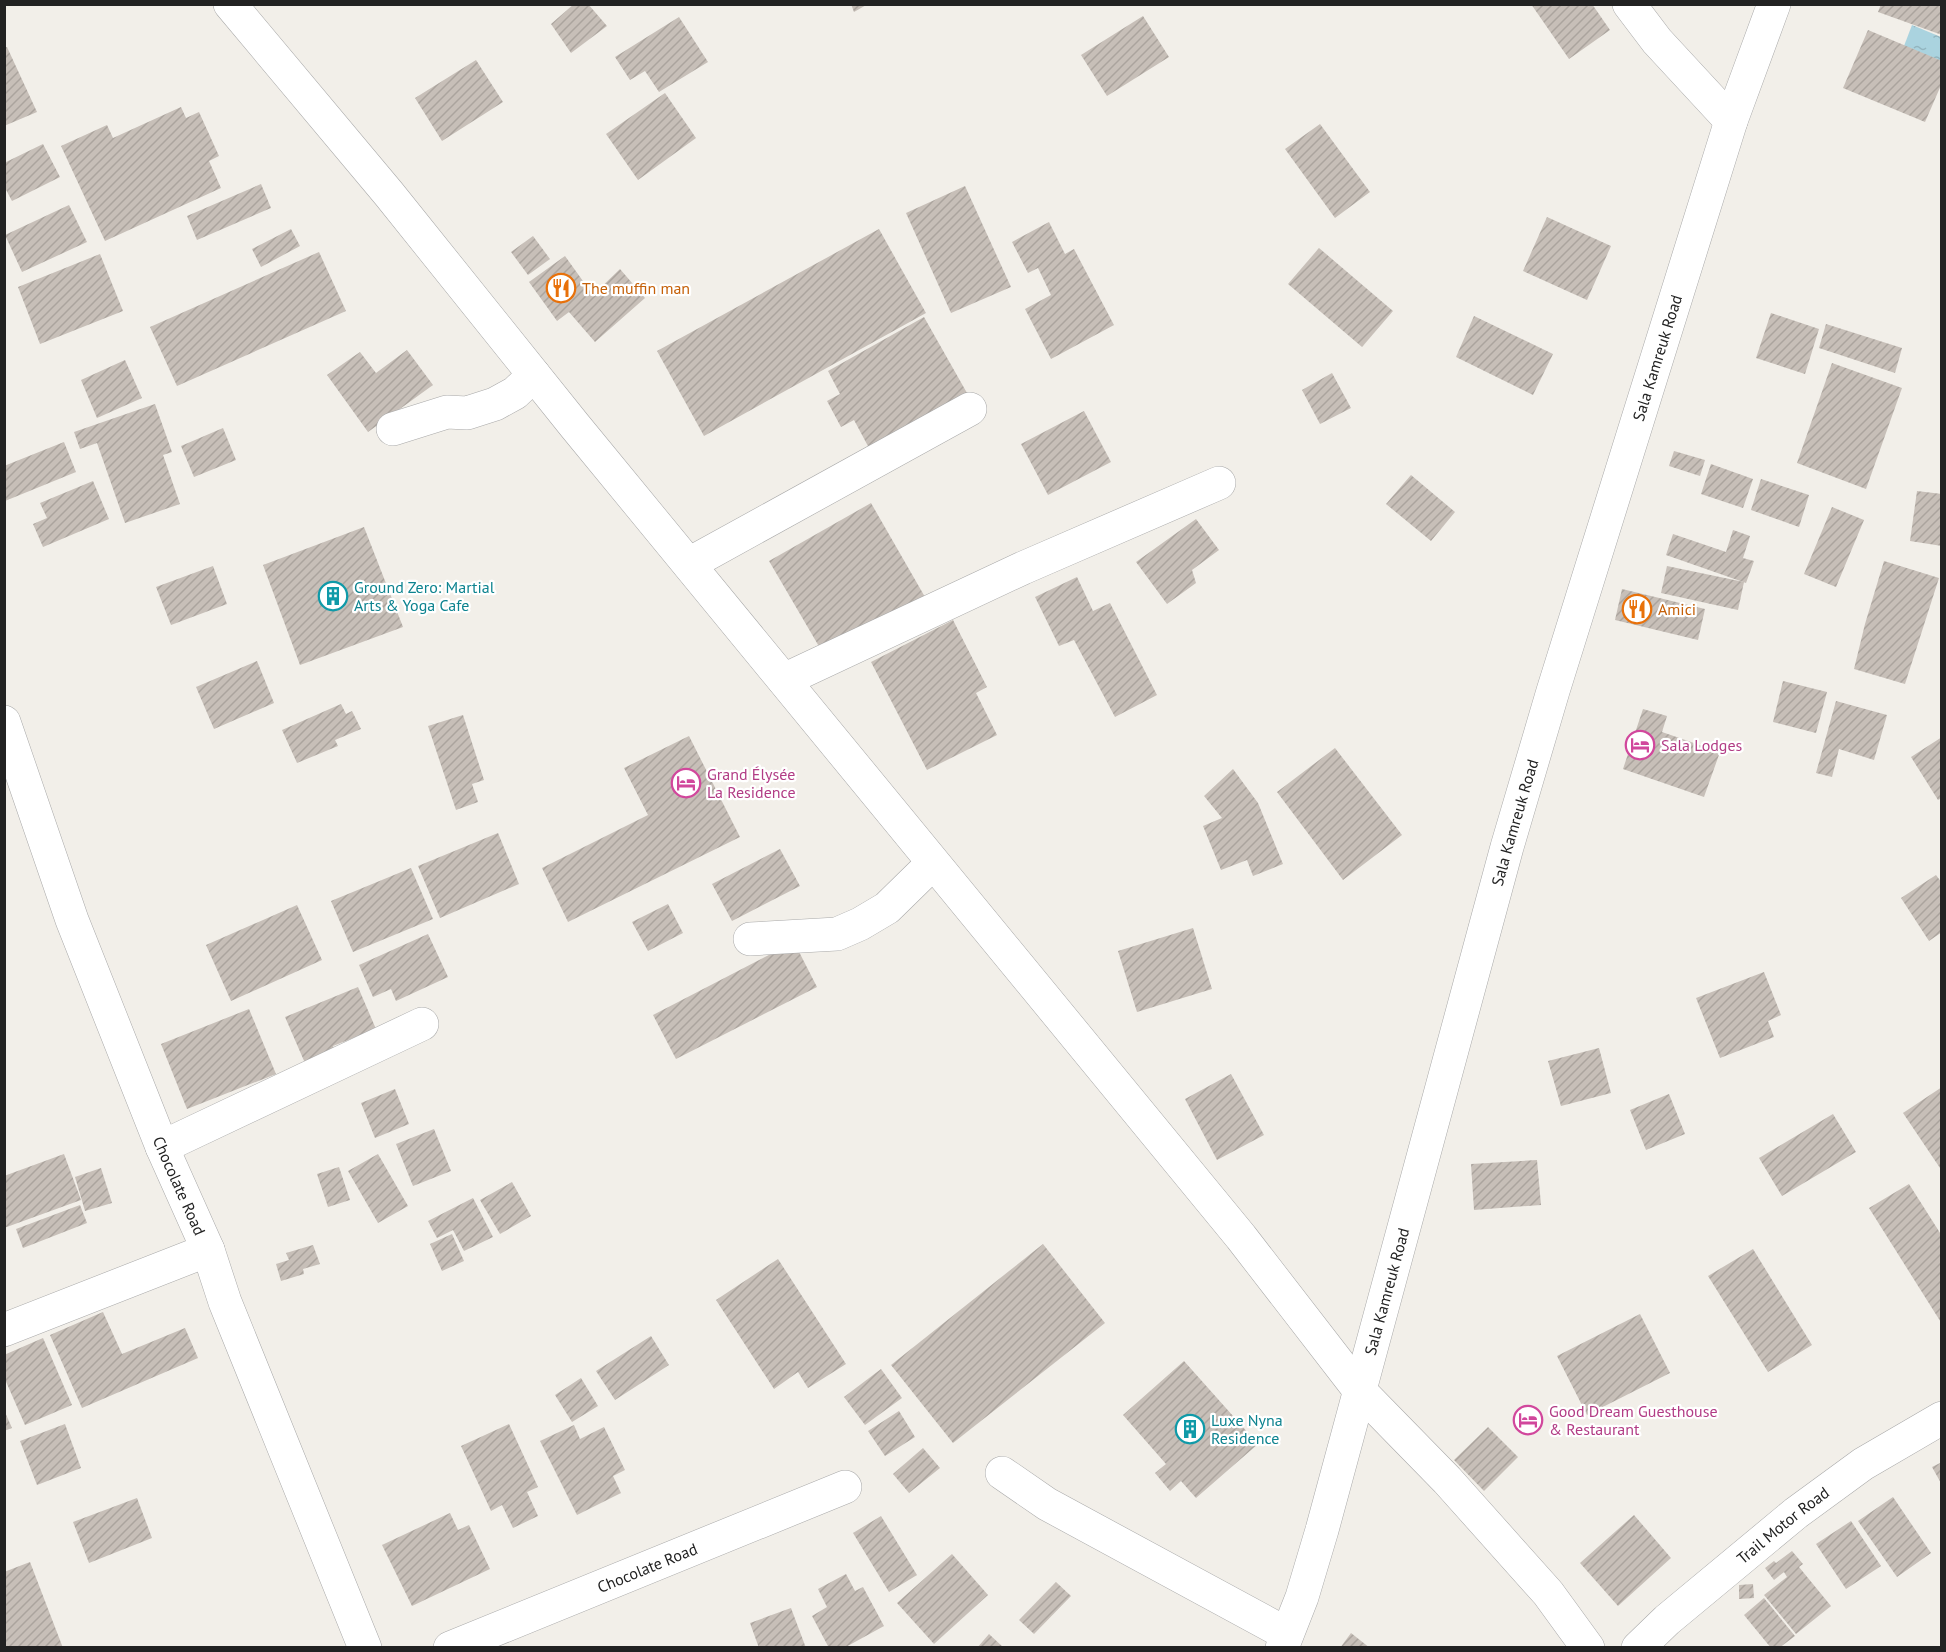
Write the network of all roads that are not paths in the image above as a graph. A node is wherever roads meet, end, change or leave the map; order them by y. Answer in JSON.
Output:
{"nodes":[{"id":1,"x":230,"y":4,"type":"edge"},
{"id":2,"x":1629,"y":4,"type":"edge"},
{"id":3,"x":1774,"y":4,"type":"edge"},
{"id":4,"x":1731,"y":121,"type":"junction"},
{"id":5,"x":534,"y":375,"type":"junction"},
{"id":6,"x":970,"y":409,"type":"dead end"},
{"id":7,"x":393,"y":429,"type":"dead end"},
{"id":8,"x":1219,"y":483,"type":"dead end"},
{"id":9,"x":688,"y":564,"type":"junction"},
{"id":10,"x":784,"y":680,"type":"junction"},
{"id":11,"x":4,"y":722,"type":"edge"},
{"id":12,"x":933,"y":863,"type":"junction"},
{"id":13,"x":750,"y":939,"type":"dead end"},
{"id":14,"x":422,"y":1024,"type":"dead end"},
{"id":15,"x":162,"y":1148,"type":"junction"},
{"id":16,"x":208,"y":1250,"type":"junction"},
{"id":17,"x":4,"y":1330,"type":"edge"},
{"id":18,"x":1360,"y":1391,"type":"junction"},
{"id":19,"x":1941,"y":1418,"type":"edge"},
{"id":20,"x":1002,"y":1473,"type":"dead end"},
{"id":21,"x":845,"y":1487,"type":"dead end"},
{"id":22,"x":1284,"y":1641,"type":"edge"},
{"id":23,"x":365,"y":1647,"type":"edge"},
{"id":24,"x":450,"y":1647,"type":"edge"},
{"id":25,"x":1588,"y":1647,"type":"edge"},
{"id":26,"x":1638,"y":1647,"type":"edge"}],
"edges":[{"from":1,"to":5,"type":"street"},
{"from":2,"to":4,"type":"street"},
{"from":3,"to":4,"type":"street","name":"Sala Kamreuk Road"},
{"from":4,"to":18,"type":"street","name":"Sala Kamreuk Road"},
{"from":5,"to":7,"type":"street"},
{"from":5,"to":9,"type":"street"},
{"from":6,"to":9,"type":"street"},
{"from":8,"to":10,"type":"street"},
{"from":9,"to":10,"type":"street"},
{"from":10,"to":12,"type":"street"},
{"from":11,"to":15,"type":"street","name":"Chocolate Road"},
{"from":12,"to":13,"type":"street"},
{"from":12,"to":18,"type":"street"},
{"from":14,"to":15,"type":"street"},
{"from":15,"to":16,"type":"street","name":"Chocolate Road"},
{"from":16,"to":17,"type":"street"},
{"from":16,"to":23,"type":"street","name":"Chocolate Road"},
{"from":18,"to":22,"type":"street","name":"Sala Kamreuk Road"},
{"from":18,"to":25,"type":"street"},
{"from":19,"to":26,"type":"street","name":"Trail Motor Road"},
{"from":20,"to":22,"type":"street"},
{"from":21,"to":24,"type":"street","name":"Chocolate Road"}]}
